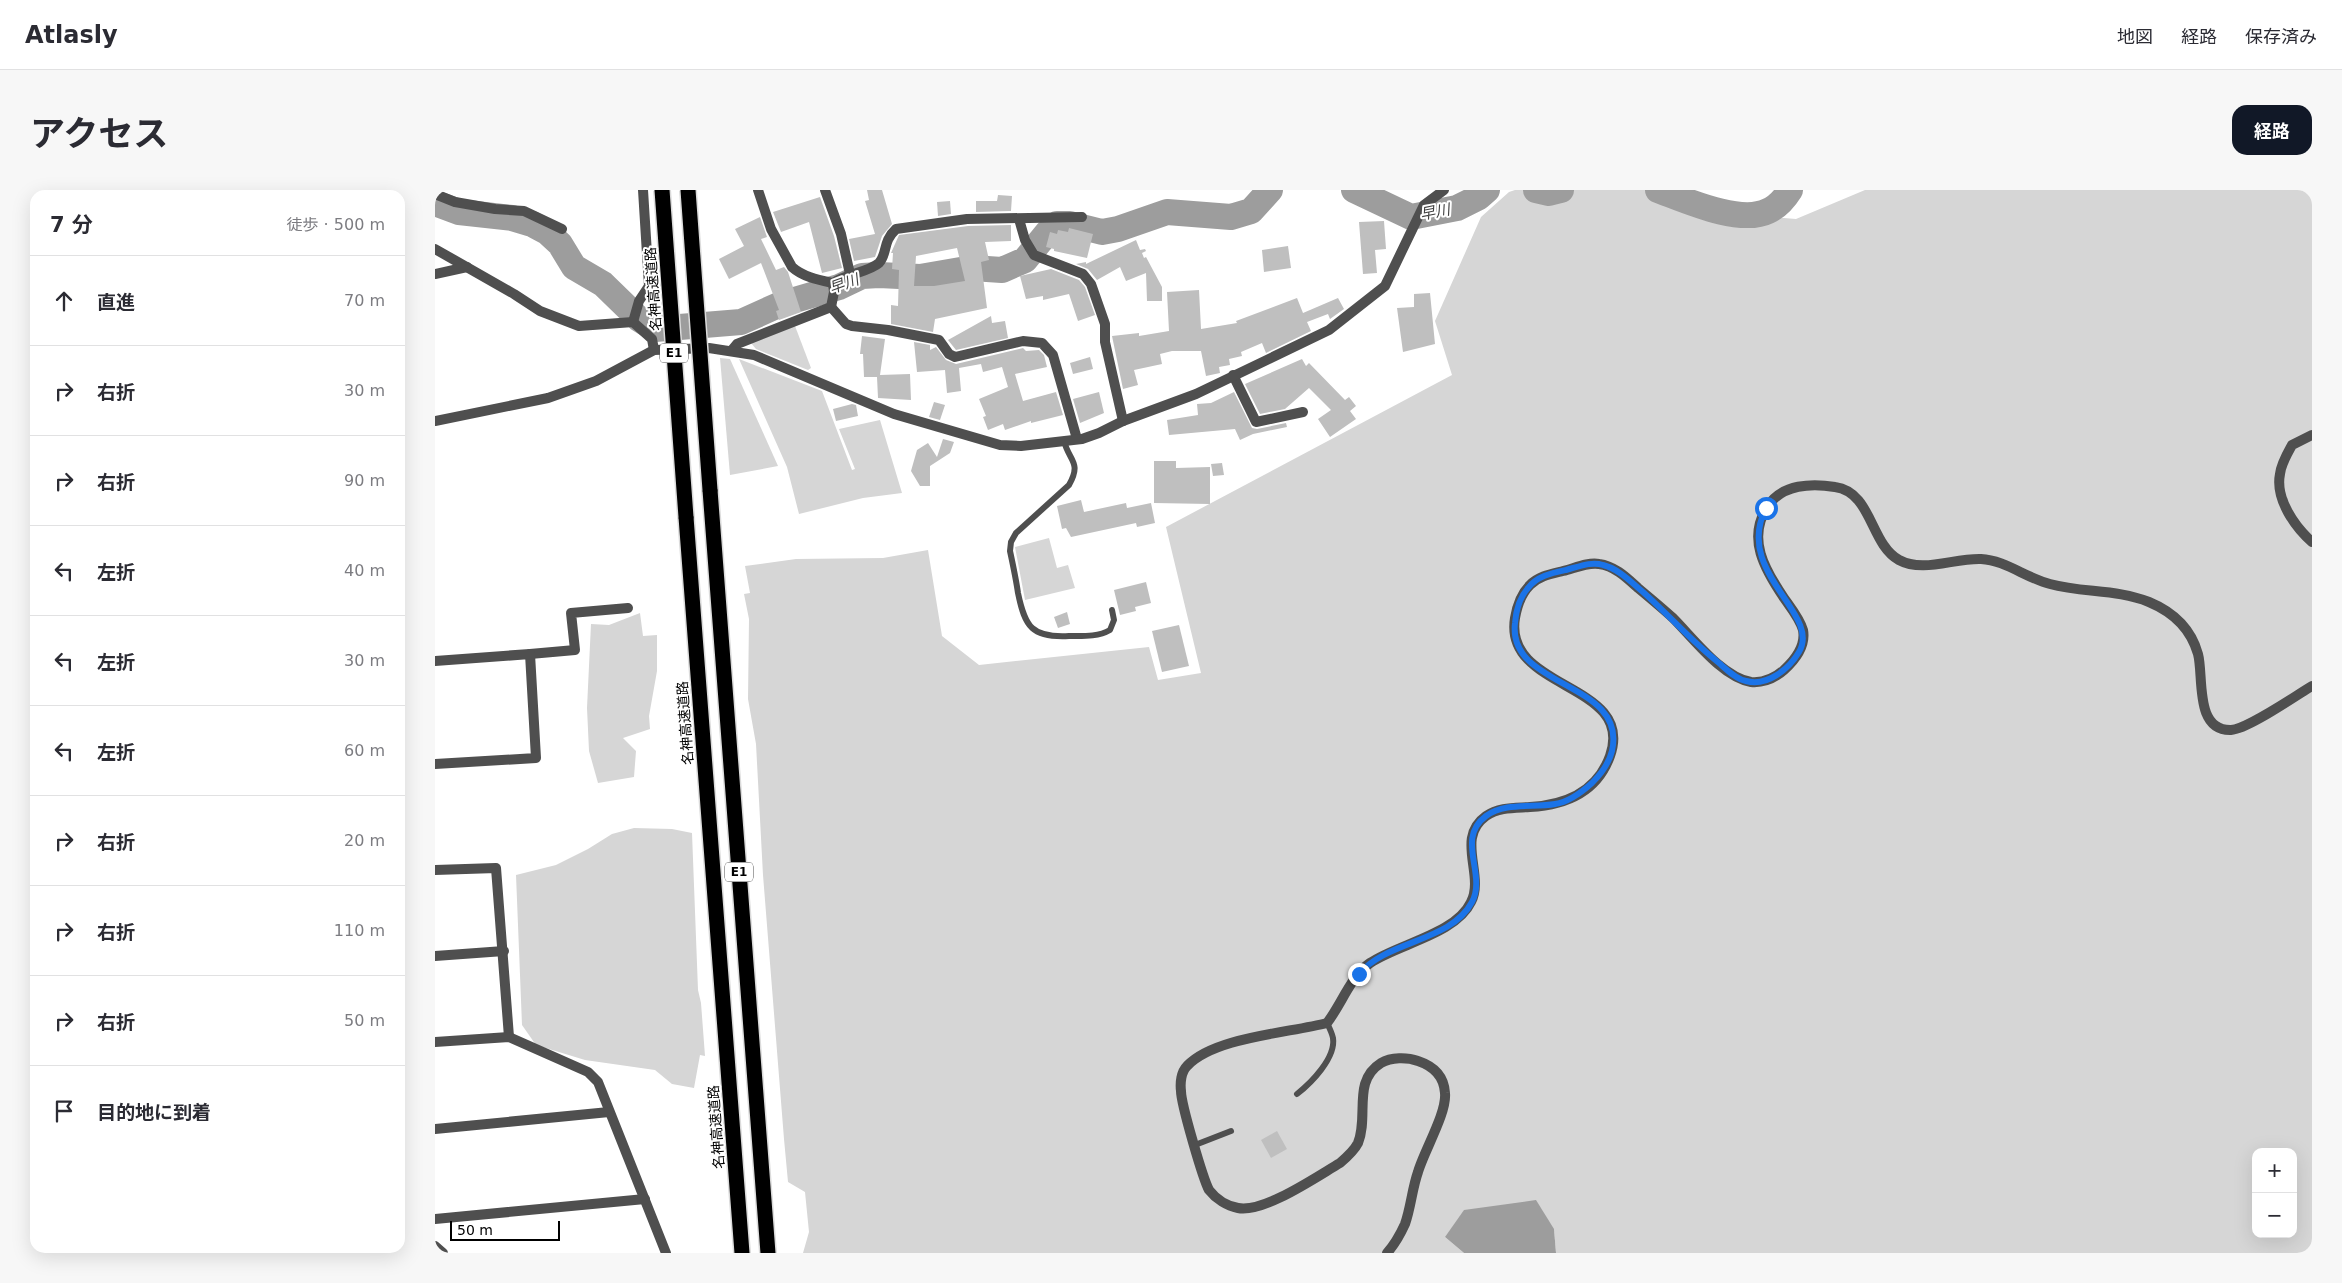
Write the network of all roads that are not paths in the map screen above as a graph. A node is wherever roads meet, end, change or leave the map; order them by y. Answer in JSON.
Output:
{"nodes":[{"id":1,"x":643,"y":190,"type":"edge"},
{"id":2,"x":662,"y":190,"type":"edge"},
{"id":3,"x":688,"y":190,"type":"edge"},
{"id":4,"x":758,"y":190,"type":"edge"},
{"id":5,"x":825,"y":190,"type":"edge"},
{"id":6,"x":1444,"y":190,"type":"edge"},
{"id":7,"x":435,"y":194,"type":"edge"},
{"id":8,"x":1082,"y":217,"type":"dead end"},
{"id":9,"x":1019,"y":219,"type":"junction"},
{"id":10,"x":563,"y":229,"type":"dead end"},
{"id":11,"x":435,"y":249,"type":"edge"},
{"id":12,"x":467,"y":268,"type":"junction"},
{"id":13,"x":435,"y":274,"type":"edge"},
{"id":14,"x":850,"y":274,"type":"junction"},
{"id":15,"x":833,"y":287,"type":"junction"},
{"id":16,"x":831,"y":307,"type":"junction"},
{"id":17,"x":635,"y":317,"type":"junction"},
{"id":18,"x":654,"y":350,"type":"junction"},
{"id":19,"x":732,"y":350,"type":"junction"},
{"id":20,"x":1233,"y":375,"type":"junction"},
{"id":21,"x":1303,"y":412,"type":"dead end"},
{"id":22,"x":435,"y":421,"type":"edge"},
{"id":23,"x":1123,"y":421,"type":"junction"},
{"id":24,"x":2312,"y":435,"type":"edge"},
{"id":25,"x":1077,"y":439,"type":"junction"},
{"id":26,"x":1064,"y":441,"type":"junction"},
{"id":27,"x":2312,"y":542,"type":"edge"},
{"id":28,"x":628,"y":608,"type":"dead end"},
{"id":29,"x":1112,"y":610,"type":"dead end"},
{"id":30,"x":530,"y":654,"type":"junction"},
{"id":31,"x":435,"y":661,"type":"edge"},
{"id":32,"x":2312,"y":686,"type":"edge"},
{"id":33,"x":435,"y":764,"type":"edge"},
{"id":34,"x":435,"y":870,"type":"edge"},
{"id":35,"x":503,"y":951,"type":"junction"},
{"id":36,"x":435,"y":956,"type":"edge"},
{"id":37,"x":1327,"y":1023,"type":"junction"},
{"id":38,"x":509,"y":1037,"type":"junction"},
{"id":39,"x":435,"y":1042,"type":"edge"},
{"id":40,"x":1297,"y":1094,"type":"dead end"},
{"id":41,"x":609,"y":1112,"type":"junction"},
{"id":42,"x":435,"y":1129,"type":"edge"},
{"id":43,"x":1231,"y":1131,"type":"dead end"},
{"id":44,"x":1195,"y":1146,"type":"junction"},
{"id":45,"x":645,"y":1199,"type":"junction"},
{"id":46,"x":435,"y":1219,"type":"edge"},
{"id":47,"x":435,"y":1246,"type":"edge"},
{"id":48,"x":443,"y":1253,"type":"edge"},
{"id":49,"x":666,"y":1253,"type":"edge"},
{"id":50,"x":742,"y":1253,"type":"edge"},
{"id":51,"x":768,"y":1253,"type":"edge"},
{"id":52,"x":1387,"y":1253,"type":"edge"}],
"edges":[{"from":1,"to":17,"type":"street"},
{"from":2,"to":50,"type":"highway","name":"名神高速道路","number":"E1","bridge":true},
{"from":3,"to":51,"type":"highway","number":"E1","bridge":true},
{"from":4,"to":15,"type":"street"},
{"from":5,"to":14,"type":"street"},
{"from":6,"to":20,"type":"street"},
{"from":7,"to":10,"type":"street"},
{"from":8,"to":9,"type":"street"},
{"from":9,"to":14,"type":"street"},
{"from":9,"to":23,"type":"street"},
{"from":11,"to":12,"type":"street"},
{"from":12,"to":13,"type":"street"},
{"from":12,"to":17,"type":"street"},
{"from":14,"to":15,"type":"street"},
{"from":15,"to":16,"type":"street"},
{"from":16,"to":19,"type":"street"},
{"from":16,"to":25,"type":"street"},
{"from":17,"to":18,"type":"street"},
{"from":18,"to":19,"type":"street"},
{"from":18,"to":22,"type":"street"},
{"from":19,"to":26,"type":"street"},
{"from":20,"to":21,"type":"street"},
{"from":20,"to":23,"type":"street"},
{"from":23,"to":25,"type":"street"},
{"from":24,"to":27,"type":"street"},
{"from":25,"to":26,"type":"street"},
{"from":26,"to":29,"type":"lane"},
{"from":28,"to":30,"type":"street"},
{"from":30,"to":31,"type":"street"},
{"from":30,"to":33,"type":"street"},
{"from":32,"to":37,"type":"street"},
{"from":34,"to":35,"type":"street"},
{"from":35,"to":36,"type":"street"},
{"from":35,"to":38,"type":"street"},
{"from":37,"to":40,"type":"lane"},
{"from":37,"to":44,"type":"street"},
{"from":38,"to":39,"type":"street"},
{"from":38,"to":41,"type":"street"},
{"from":41,"to":42,"type":"street"},
{"from":41,"to":45,"type":"street"},
{"from":43,"to":44,"type":"lane"},
{"from":44,"to":52,"type":"street"},
{"from":45,"to":46,"type":"street"},
{"from":45,"to":49,"type":"street"},
{"from":47,"to":48,"type":"street"}]}
